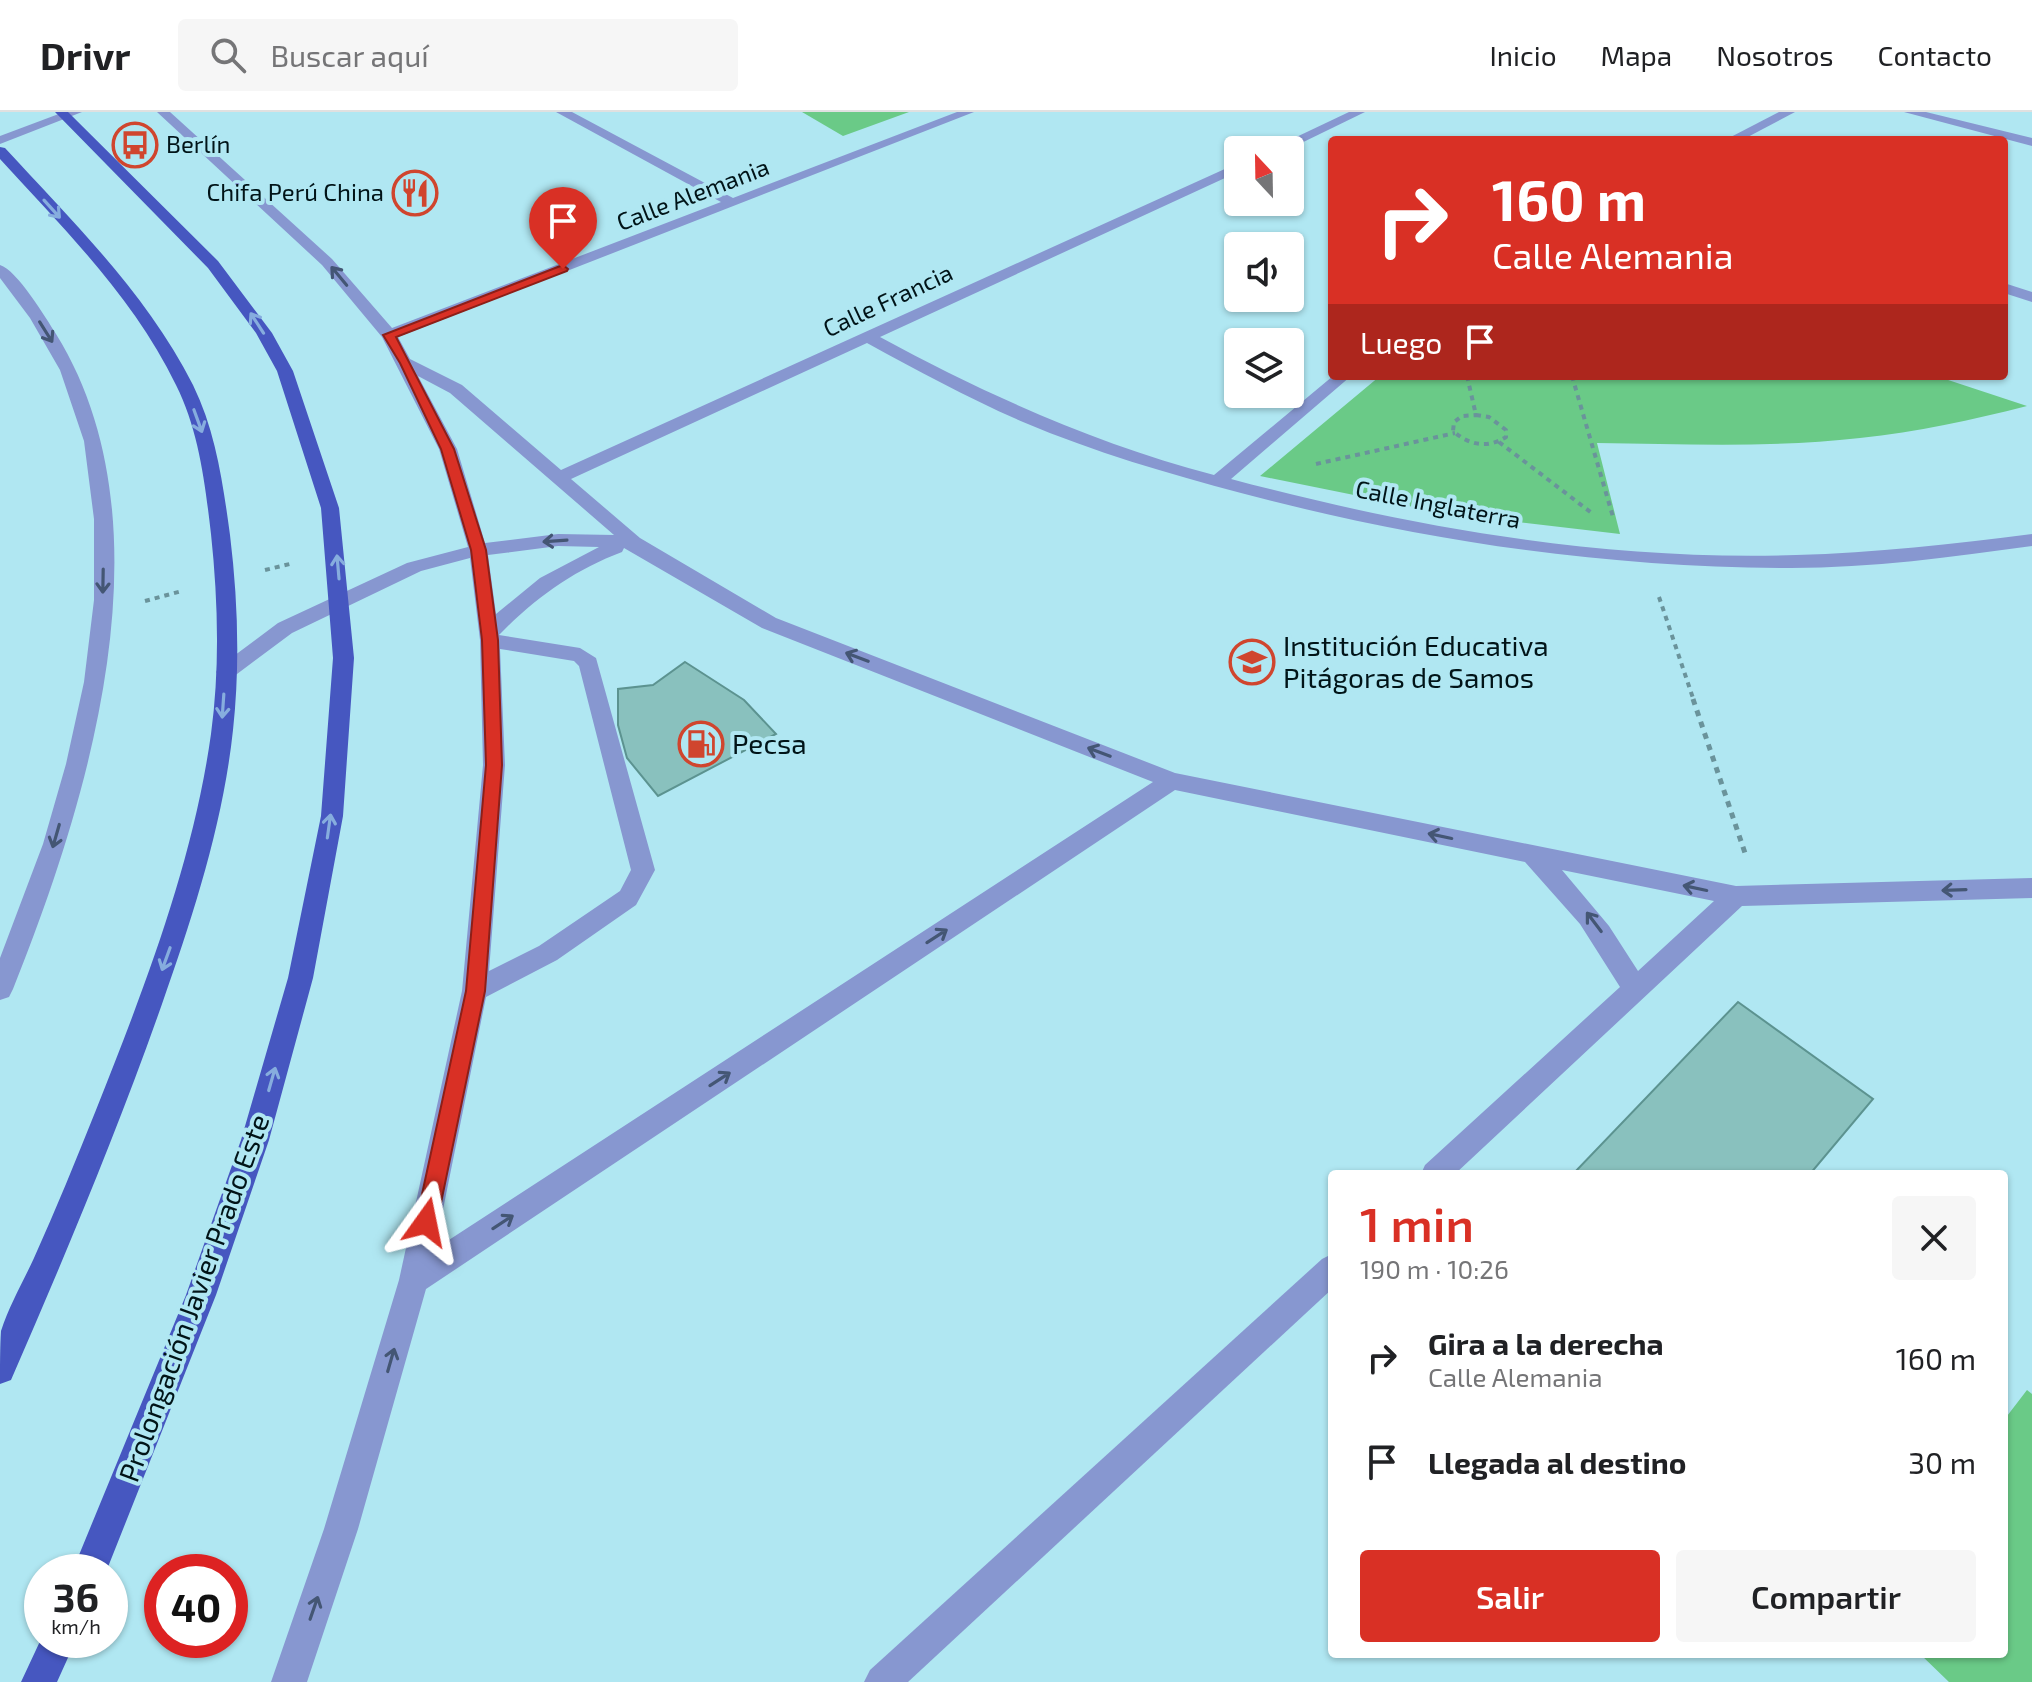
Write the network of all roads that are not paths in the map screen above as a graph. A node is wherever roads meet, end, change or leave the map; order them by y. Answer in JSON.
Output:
{"nodes":[{"id":1,"x":163,"y":112,"type":"edge"},
{"id":2,"x":562,"y":112,"type":"edge"},
{"id":3,"x":968,"y":112,"type":"edge"},
{"id":4,"x":1359,"y":112,"type":"edge"},
{"id":5,"x":1789,"y":112,"type":"edge"},
{"id":6,"x":1910,"y":112,"type":"edge"},
{"id":7,"x":67,"y":113,"type":"edge"},
{"id":8,"x":1944,"y":116,"type":"edge"},
{"id":9,"x":1740,"y":136,"type":"edge"},
{"id":10,"x":1304,"y":137,"type":"edge"},
{"id":11,"x":0,"y":140,"type":"edge"},
{"id":12,"x":2032,"y":142,"type":"edge"},
{"id":13,"x":0,"y":151,"type":"edge"},
{"id":14,"x":1224,"y":173,"type":"edge"},
{"id":15,"x":732,"y":203,"type":"junction"},
{"id":16,"x":0,"y":269,"type":"edge"},
{"id":17,"x":2008,"y":289,"type":"edge"},
{"id":18,"x":2032,"y":297,"type":"edge"},
{"id":19,"x":389,"y":335,"type":"junction"},
{"id":20,"x":867,"y":336,"type":"junction"},
{"id":21,"x":406,"y":363,"type":"junction"},
{"id":22,"x":1338,"y":380,"type":"edge"},
{"id":23,"x":558,"y":478,"type":"junction"},
{"id":24,"x":1217,"y":482,"type":"junction"},
{"id":25,"x":2032,"y":540,"type":"edge"},
{"id":26,"x":633,"y":542,"type":"junction"},
{"id":27,"x":478,"y":550,"type":"junction"},
{"id":28,"x":341,"y":604,"type":"junction"},
{"id":29,"x":490,"y":637,"type":"junction"},
{"id":30,"x":226,"y":672,"type":"junction"},
{"id":31,"x":1172,"y":781,"type":"junction"},
{"id":32,"x":1532,"y":854,"type":"junction"},
{"id":33,"x":2032,"y":888,"type":"edge"},
{"id":34,"x":1748,"y":896,"type":"junction"},
{"id":35,"x":0,"y":989,"type":"edge"},
{"id":36,"x":1635,"y":989,"type":"junction"},
{"id":37,"x":475,"y":991,"type":"junction"},
{"id":38,"x":1439,"y":1170,"type":"edge"},
{"id":39,"x":1328,"y":1273,"type":"edge"},
{"id":40,"x":414,"y":1280,"type":"junction"},
{"id":41,"x":0,"y":1369,"type":"edge"},
{"id":42,"x":97,"y":1554,"type":"edge"},
{"id":43,"x":50,"y":1658,"type":"edge"},
{"id":44,"x":39,"y":1682,"type":"edge"},
{"id":45,"x":289,"y":1682,"type":"edge"},
{"id":46,"x":882,"y":1682,"type":"edge"}],
"edges":[{"from":19,"to":1,"type":"street","one_way":true},
{"from":2,"to":15,"type":"street"},
{"from":3,"to":15,"type":"street","name":"Calle Alemania"},
{"from":4,"to":10,"type":"street"},
{"from":5,"to":9,"type":"street"},
{"from":6,"to":8,"type":"street"},
{"from":7,"to":11,"type":"street"},
{"from":28,"to":7,"type":"main road","name":"Prolongación Javier Prado Este","one_way":true},
{"from":8,"to":12,"type":"street"},
{"from":13,"to":30,"type":"main road","one_way":true},
{"from":14,"to":20,"type":"street","name":"Calle Francia"},
{"from":15,"to":19,"type":"street","name":"Calle Alemania"},
{"from":16,"to":35,"type":"street","one_way":true},
{"from":17,"to":18,"type":"street"},
{"from":19,"to":21,"type":"street"},
{"from":20,"to":23,"type":"street","name":"Calle Francia"},
{"from":20,"to":24,"type":"street","name":"Calle Inglaterra"},
{"from":21,"to":23,"type":"street"},
{"from":21,"to":27,"type":"street"},
{"from":22,"to":24,"type":"street"},
{"from":23,"to":26,"type":"street"},
{"from":24,"to":25,"type":"street","name":"Calle Inglaterra"},
{"from":26,"to":27,"type":"street","one_way":true},
{"from":26,"to":29,"type":"street"},
{"from":31,"to":26,"type":"street","one_way":true},
{"from":27,"to":28,"type":"street"},
{"from":27,"to":29,"type":"street"},
{"from":28,"to":30,"type":"street"},
{"from":42,"to":28,"type":"main road","name":"Prolongación Javier Prado Este","one_way":true},
{"from":29,"to":37,"type":"street"},
{"from":29,"to":37,"type":"street"},
{"from":30,"to":41,"type":"main road","one_way":true},
{"from":32,"to":31,"type":"street","one_way":true},
{"from":40,"to":31,"type":"street","one_way":true},
{"from":34,"to":32,"type":"street","one_way":true},
{"from":36,"to":32,"type":"street","one_way":true},
{"from":33,"to":34,"type":"street","one_way":true},
{"from":34,"to":36,"type":"street"},
{"from":36,"to":38,"type":"street"},
{"from":37,"to":40,"type":"street"},
{"from":39,"to":46,"type":"street"},
{"from":45,"to":40,"type":"street","one_way":true},
{"from":43,"to":44,"type":"main road"}]}
